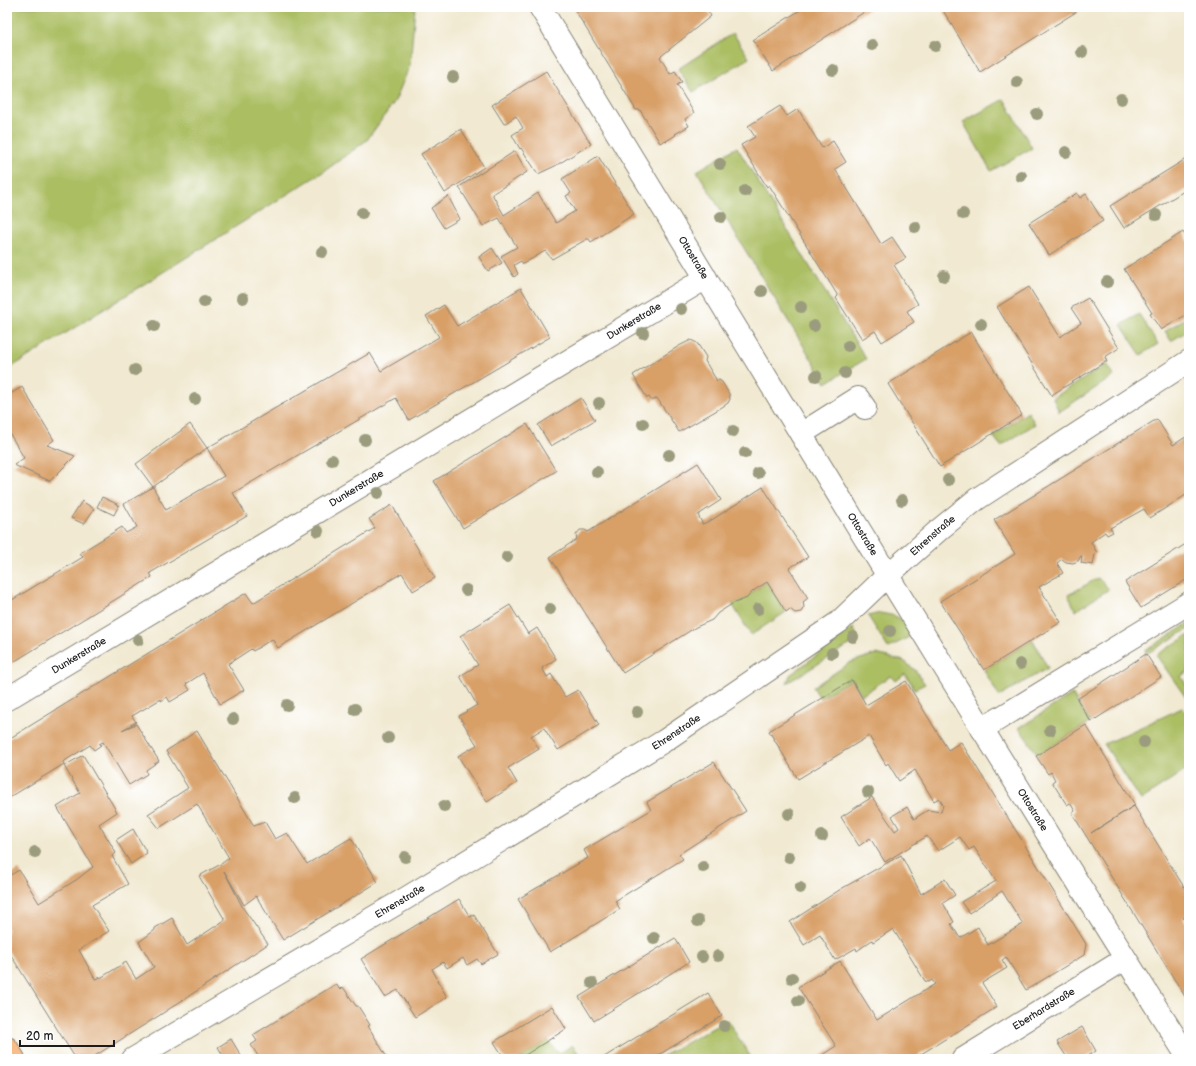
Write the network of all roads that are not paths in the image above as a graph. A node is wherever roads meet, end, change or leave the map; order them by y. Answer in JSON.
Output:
{"nodes":[{"id":1,"x":540,"y":7,"type":"edge"},
{"id":2,"x":706,"y":278,"type":"junction"},
{"id":3,"x":1189,"y":361,"type":"edge"},
{"id":4,"x":865,"y":408,"type":"dead end"},
{"id":5,"x":801,"y":434,"type":"junction"},
{"id":6,"x":887,"y":576,"type":"junction"},
{"id":7,"x":1189,"y":603,"type":"edge"},
{"id":8,"x":7,"y":698,"type":"edge"},
{"id":9,"x":982,"y":729,"type":"junction"},
{"id":10,"x":1125,"y":959,"type":"junction"},
{"id":11,"x":7,"y":1048,"type":"edge"},
{"id":12,"x":14,"y":1059,"type":"edge"},
{"id":13,"x":133,"y":1059,"type":"edge"},
{"id":14,"x":963,"y":1059,"type":"edge"},
{"id":15,"x":1189,"y":1059,"type":"edge"}],
"edges":[{"from":1,"to":2,"type":"street","name":"Ottostraße"},
{"from":2,"to":5,"type":"street","name":"Ottostraße"},
{"from":2,"to":8,"type":"street","name":"Dunkerstraße"},
{"from":3,"to":6,"type":"street","name":"Ehrenstraße"},
{"from":4,"to":5,"type":"street"},
{"from":5,"to":6,"type":"street","name":"Ottostraße"},
{"from":6,"to":9,"type":"street","name":"Ottostraße"},
{"from":6,"to":13,"type":"street","name":"Ehrenstraße"},
{"from":7,"to":9,"type":"street"},
{"from":9,"to":10,"type":"street","name":"Ottostraße"},
{"from":10,"to":14,"type":"street","name":"Eberhardstraße"},
{"from":10,"to":15,"type":"street","name":"Ottostraße"},
{"from":11,"to":12,"type":"main road"}]}
